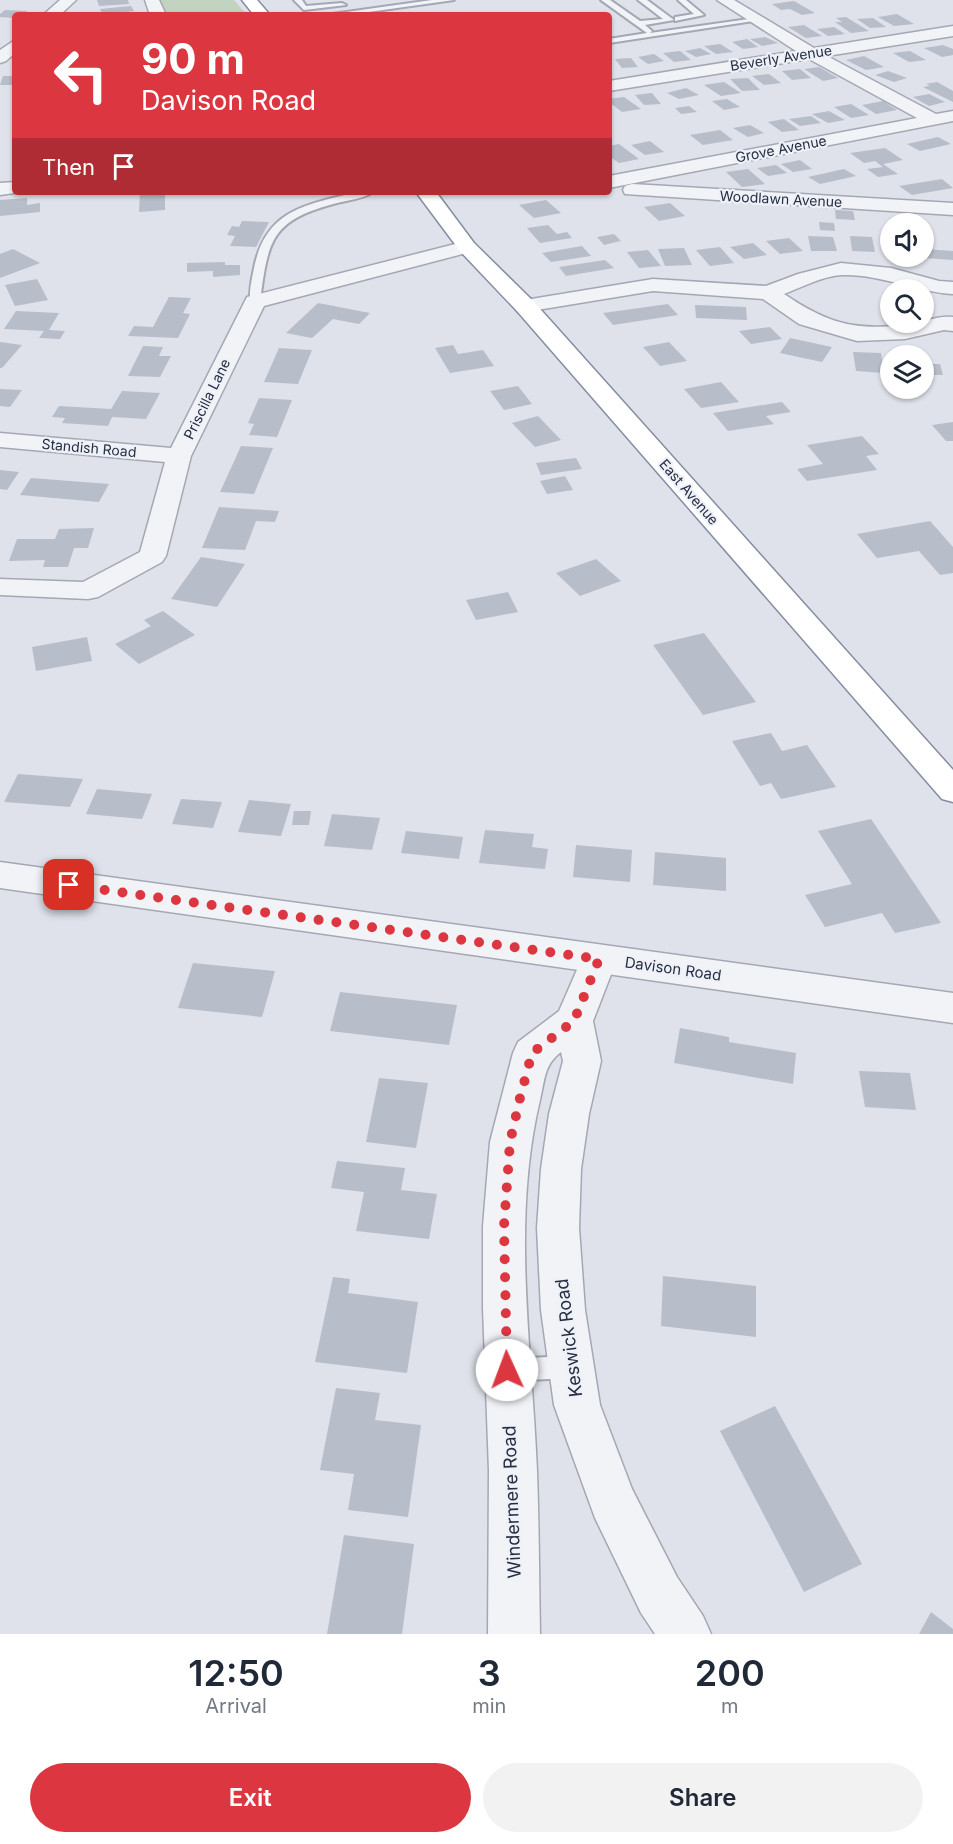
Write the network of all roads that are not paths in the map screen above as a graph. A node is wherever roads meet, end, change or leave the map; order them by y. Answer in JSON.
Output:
{"nodes":[{"id":1,"x":69,"y":0,"type":"edge"},
{"id":2,"x":249,"y":0,"type":"edge"},
{"id":3,"x":298,"y":0,"type":"edge"},
{"id":4,"x":384,"y":0,"type":"edge"},
{"id":5,"x":450,"y":0,"type":"edge"},
{"id":6,"x":605,"y":0,"type":"edge"},
{"id":7,"x":642,"y":0,"type":"edge"},
{"id":8,"x":682,"y":0,"type":"edge"},
{"id":9,"x":724,"y":0,"type":"edge"},
{"id":10,"x":435,"y":1,"type":"edge"},
{"id":11,"x":348,"y":4,"type":"junction"},
{"id":12,"x":55,"y":12,"type":"edge"},
{"id":13,"x":259,"y":12,"type":"edge"},
{"id":14,"x":356,"y":12,"type":"edge"},
{"id":15,"x":364,"y":12,"type":"edge"},
{"id":16,"x":670,"y":20,"type":"junction"},
{"id":17,"x":756,"y":20,"type":"junction"},
{"id":18,"x":638,"y":24,"type":"junction"},
{"id":19,"x":953,"y":31,"type":"edge"},
{"id":20,"x":654,"y":34,"type":"junction"},
{"id":21,"x":612,"y":41,"type":"edge"},
{"id":22,"x":12,"y":48,"type":"edge"},
{"id":23,"x":810,"y":53,"type":"junction"},
{"id":24,"x":0,"y":58,"type":"edge"},
{"id":25,"x":612,"y":86,"type":"edge"},
{"id":26,"x":953,"y":116,"type":"edge"},
{"id":27,"x":934,"y":120,"type":"junction"},
{"id":28,"x":612,"y":181,"type":"edge"},
{"id":29,"x":612,"y":188,"type":"edge"},
{"id":30,"x":357,"y":195,"type":"edge"},
{"id":31,"x":428,"y":195,"type":"edge"},
{"id":32,"x":953,"y":209,"type":"edge"},
{"id":33,"x":467,"y":247,"type":"junction"},
{"id":34,"x":946,"y":288,"type":"edge"},
{"id":35,"x":768,"y":293,"type":"junction"},
{"id":36,"x":255,"y":302,"type":"junction"},
{"id":37,"x":525,"y":306,"type":"junction"},
{"id":38,"x":948,"y":324,"type":"edge"},
{"id":39,"x":0,"y":440,"type":"edge"},
{"id":40,"x":178,"y":456,"type":"junction"},
{"id":41,"x":0,"y":587,"type":"edge"},
{"id":42,"x":953,"y":791,"type":"edge"},
{"id":43,"x":0,"y":875,"type":"edge"},
{"id":44,"x":599,"y":959,"type":"junction"},
{"id":45,"x":953,"y":1008,"type":"edge"},
{"id":46,"x":574,"y":1021,"type":"junction"},
{"id":47,"x":572,"y":1366,"type":"junction"},
{"id":48,"x":507,"y":1370,"type":"junction"},
{"id":49,"x":514,"y":1634,"type":"edge"},
{"id":50,"x":685,"y":1634,"type":"edge"}],
"edges":[{"from":1,"to":12,"type":"street"},
{"from":2,"to":13,"type":"highway"},
{"from":3,"to":11,"type":"lane"},
{"from":4,"to":11,"type":"lane"},
{"from":5,"to":10,"type":"lane"},
{"from":6,"to":18,"type":"lane"},
{"from":7,"to":16,"type":"lane"},
{"from":8,"to":16,"type":"lane"},
{"from":9,"to":17,"type":"street"},
{"from":10,"to":15,"type":"lane"},
{"from":11,"to":14,"type":"lane"},
{"from":16,"to":18,"type":"lane"},
{"from":17,"to":20,"type":"lane"},
{"from":17,"to":23,"type":"street"},
{"from":18,"to":20,"type":"lane"},
{"from":19,"to":23,"type":"street","name":"Beverly Avenue"},
{"from":20,"to":21,"type":"lane"},
{"from":22,"to":24,"type":"street"},
{"from":23,"to":25,"type":"street","name":"Beverly Avenue"},
{"from":23,"to":27,"type":"street"},
{"from":26,"to":27,"type":"street","name":"Grove Avenue"},
{"from":27,"to":28,"type":"street","name":"Grove Avenue"},
{"from":29,"to":32,"type":"street","name":"Woodlawn Avenue"},
{"from":30,"to":36,"type":"lane"},
{"from":31,"to":33,"type":"highway","name":"East Avenue"},
{"from":33,"to":36,"type":"street"},
{"from":33,"to":37,"type":"highway","name":"East Avenue"},
{"from":34,"to":35,"type":"street"},
{"from":34,"to":38,"type":"street"},
{"from":35,"to":37,"type":"street"},
{"from":35,"to":38,"type":"street"},
{"from":36,"to":40,"type":"street","name":"Priscilla Lane"},
{"from":37,"to":42,"type":"highway","name":"East Avenue"},
{"from":39,"to":40,"type":"street","name":"Standish Road"},
{"from":40,"to":41,"type":"street","name":"Priscilla Lane"},
{"from":43,"to":44,"type":"street","name":"Davison Road"},
{"from":44,"to":45,"type":"street","name":"Davison Road"},
{"from":44,"to":46,"type":"street"},
{"from":46,"to":47,"type":"street","name":"Keswick Road"},
{"from":46,"to":48,"type":"street"},
{"from":47,"to":48,"type":"lane"},
{"from":47,"to":50,"type":"street","name":"Keswick Road"},
{"from":48,"to":49,"type":"street","name":"Windermere Road"}]}
